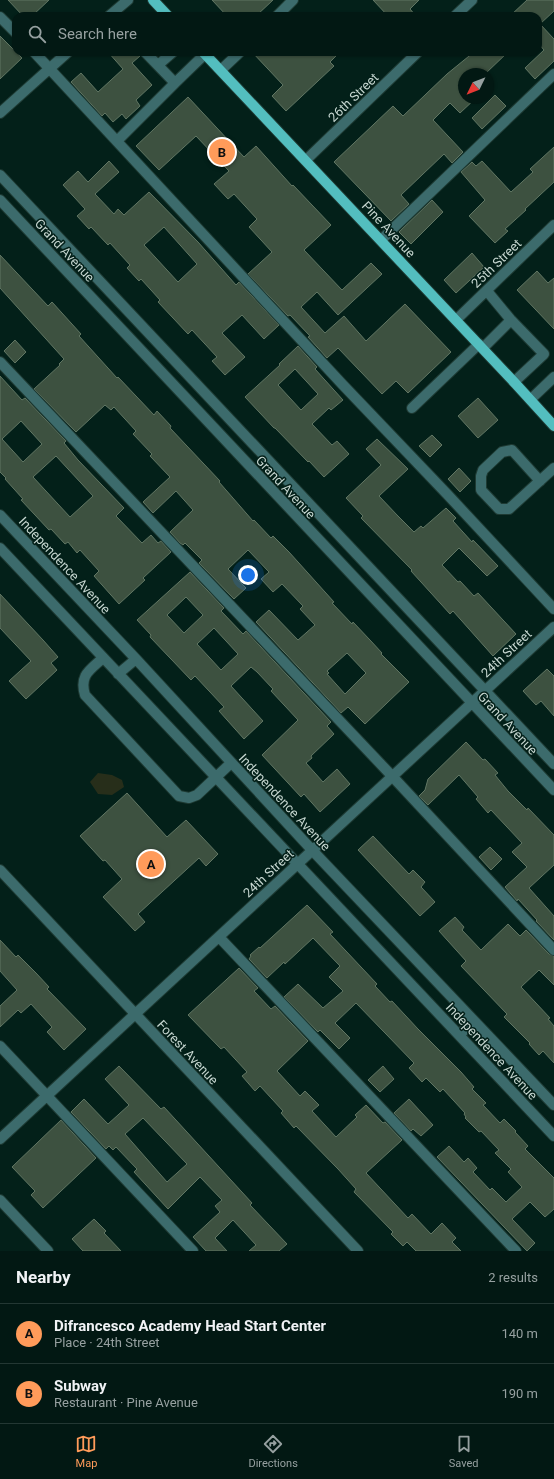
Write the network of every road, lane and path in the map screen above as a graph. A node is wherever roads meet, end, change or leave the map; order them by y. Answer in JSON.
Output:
{"nodes":[{"id":1,"x":128,"y":0,"type":"edge"},
{"id":2,"x":152,"y":0,"type":"edge"},
{"id":3,"x":293,"y":0,"type":"edge"},
{"id":4,"x":472,"y":0,"type":"edge"},
{"id":5,"x":114,"y":12,"type":"edge"},
{"id":6,"x":164,"y":12,"type":"edge"},
{"id":7,"x":281,"y":12,"type":"edge"},
{"id":8,"x":459,"y":12,"type":"edge"},
{"id":9,"x":0,"y":17,"type":"edge"},
{"id":10,"x":12,"y":29,"type":"edge"},
{"id":11,"x":38,"y":56,"type":"edge"},
{"id":12,"x":63,"y":56,"type":"edge"},
{"id":13,"x":149,"y":56,"type":"edge"},
{"id":14,"x":168,"y":56,"type":"edge"},
{"id":15,"x":201,"y":56,"type":"edge"},
{"id":16,"x":207,"y":56,"type":"edge"},
{"id":17,"x":236,"y":56,"type":"edge"},
{"id":18,"x":414,"y":56,"type":"edge"},
{"id":19,"x":158,"y":65,"type":"junction"},
{"id":20,"x":49,"y":68,"type":"junction"},
{"id":21,"x":221,"y":70,"type":"junction"},
{"id":22,"x":554,"y":74,"type":"edge"},
{"id":23,"x":175,"y":84,"type":"junction"},
{"id":24,"x":0,"y":114,"type":"edge"},
{"id":25,"x":116,"y":140,"type":"junction"},
{"id":26,"x":306,"y":160,"type":"junction"},
{"id":27,"x":0,"y":175,"type":"edge"},
{"id":28,"x":0,"y":200,"type":"edge"},
{"id":29,"x":554,"y":225,"type":"edge"},
{"id":30,"x":381,"y":240,"type":"junction"},
{"id":31,"x":487,"y":290,"type":"junction"},
{"id":32,"x":456,"y":320,"type":"junction"},
{"id":33,"x":511,"y":320,"type":"junction"},
{"id":34,"x":146,"y":330,"type":"junction"},
{"id":35,"x":133,"y":342,"type":"junction"},
{"id":36,"x":481,"y":346,"type":"junction"},
{"id":37,"x":0,"y":362,"type":"edge"},
{"id":38,"x":554,"y":377,"type":"edge"},
{"id":39,"x":514,"y":382,"type":"junction"},
{"id":40,"x":531,"y":399,"type":"junction"},
{"id":41,"x":412,"y":408,"type":"dead end"},
{"id":42,"x":554,"y":426,"type":"edge"},
{"id":43,"x":554,"y":468,"type":"edge"},
{"id":44,"x":540,"y":481,"type":"junction"},
{"id":45,"x":308,"y":502,"type":"junction"},
{"id":46,"x":294,"y":515,"type":"junction"},
{"id":47,"x":0,"y":516,"type":"edge"},
{"id":48,"x":0,"y":548,"type":"edge"},
{"id":49,"x":554,"y":609,"type":"edge"},
{"id":50,"x":554,"y":627,"type":"edge"},
{"id":51,"x":103,"y":658,"type":"junction"},
{"id":52,"x":136,"y":659,"type":"junction"},
{"id":53,"x":118,"y":674,"type":"junction"},
{"id":54,"x":485,"y":691,"type":"junction"},
{"id":55,"x":471,"y":703,"type":"junction"},
{"id":56,"x":231,"y":763,"type":"junction"},
{"id":57,"x":554,"y":764,"type":"edge"},
{"id":58,"x":392,"y":776,"type":"junction"},
{"id":59,"x":215,"y":778,"type":"junction"},
{"id":60,"x":554,"y":790,"type":"edge"},
{"id":61,"x":312,"y":850,"type":"junction"},
{"id":62,"x":298,"y":864,"type":"junction"},
{"id":63,"x":0,"y":870,"type":"edge"},
{"id":64,"x":219,"y":936,"type":"junction"},
{"id":65,"x":554,"y":950,"type":"edge"},
{"id":66,"x":135,"y":1014,"type":"junction"},
{"id":67,"x":474,"y":1021,"type":"junction"},
{"id":68,"x":459,"y":1035,"type":"junction"},
{"id":69,"x":0,"y":1046,"type":"edge"},
{"id":70,"x":46,"y":1096,"type":"junction"},
{"id":71,"x":554,"y":1105,"type":"edge"},
{"id":72,"x":554,"y":1136,"type":"edge"},
{"id":73,"x":0,"y":1139,"type":"edge"},
{"id":74,"x":0,"y":1200,"type":"edge"},
{"id":75,"x":48,"y":1251,"type":"edge"},
{"id":76,"x":193,"y":1251,"type":"edge"},
{"id":77,"x":358,"y":1251,"type":"edge"},
{"id":78,"x":516,"y":1251,"type":"edge"}],
"edges":[{"from":1,"to":5,"type":"street"},
{"from":2,"to":6,"type":"main road"},
{"from":3,"to":7,"type":"street"},
{"from":4,"to":8,"type":"street"},
{"from":9,"to":10,"type":"street"},
{"from":11,"to":20,"type":"street"},
{"from":12,"to":20,"type":"street"},
{"from":13,"to":19,"type":"street"},
{"from":14,"to":19,"type":"street"},
{"from":15,"to":23,"type":"street"},
{"from":16,"to":21,"type":"main road","name":"Pine Avenue"},
{"from":17,"to":21,"type":"street"},
{"from":18,"to":26,"type":"street","name":"26th Street"},
{"from":19,"to":23,"type":"street"},
{"from":20,"to":24,"type":"street"},
{"from":20,"to":25,"type":"street"},
{"from":21,"to":26,"type":"main road","name":"Pine Avenue"},
{"from":22,"to":30,"type":"street"},
{"from":23,"to":25,"type":"street"},
{"from":25,"to":49,"type":"street"},
{"from":26,"to":30,"type":"main road","name":"Pine Avenue"},
{"from":27,"to":34,"type":"street"},
{"from":28,"to":35,"type":"street","name":"Grand Avenue"},
{"from":29,"to":31,"type":"street","name":"25th Street"},
{"from":30,"to":32,"type":"main road","name":"Pine Avenue"},
{"from":31,"to":32,"type":"street","name":"25th Street"},
{"from":31,"to":33,"type":"street"},
{"from":32,"to":36,"type":"main road","name":"Pine Avenue"},
{"from":33,"to":36,"type":"street"},
{"from":33,"to":39,"type":"street"},
{"from":34,"to":35,"type":"street"},
{"from":34,"to":45,"type":"street"},
{"from":35,"to":46,"type":"street","name":"Grand Avenue"},
{"from":36,"to":39,"type":"main road","name":"Pine Avenue"},
{"from":36,"to":41,"type":"street"},
{"from":37,"to":58,"type":"street"},
{"from":38,"to":40,"type":"street"},
{"from":39,"to":40,"type":"main road","name":"Pine Avenue"},
{"from":40,"to":42,"type":"main road","name":"Pine Avenue"},
{"from":43,"to":44,"type":"street"},
{"from":44,"to":44,"type":"street"},
{"from":45,"to":46,"type":"street"},
{"from":45,"to":54,"type":"street"},
{"from":46,"to":55,"type":"street","name":"Grand Avenue"},
{"from":47,"to":52,"type":"street","name":"Independence Avenue"},
{"from":48,"to":51,"type":"street","name":"Independence Avenue"},
{"from":50,"to":54,"type":"street","name":"24th Street"},
{"from":51,"to":53,"type":"street","name":"Independence Avenue"},
{"from":51,"to":59,"type":"street"},
{"from":52,"to":53,"type":"street"},
{"from":52,"to":56,"type":"street","name":"Independence Avenue"},
{"from":53,"to":59,"type":"street","name":"Independence Avenue"},
{"from":54,"to":55,"type":"street","name":"24th Street"},
{"from":54,"to":57,"type":"street"},
{"from":55,"to":58,"type":"street","name":"24th Street"},
{"from":55,"to":60,"type":"street","name":"Grand Avenue"},
{"from":56,"to":59,"type":"street"},
{"from":56,"to":61,"type":"street","name":"Independence Avenue"},
{"from":58,"to":61,"type":"street","name":"24th Street"},
{"from":58,"to":65,"type":"street"},
{"from":59,"to":62,"type":"street","name":"Independence Avenue"},
{"from":61,"to":62,"type":"street","name":"24th Street"},
{"from":61,"to":67,"type":"street","name":"Independence Avenue"},
{"from":62,"to":64,"type":"street","name":"24th Street"},
{"from":62,"to":68,"type":"street","name":"Independence Avenue"},
{"from":63,"to":66,"type":"street","name":"Forest Avenue"},
{"from":64,"to":66,"type":"street","name":"24th Street"},
{"from":64,"to":78,"type":"street"},
{"from":66,"to":70,"type":"street","name":"24th Street"},
{"from":66,"to":77,"type":"street","name":"Forest Avenue"},
{"from":67,"to":68,"type":"street"},
{"from":67,"to":71,"type":"street","name":"Independence Avenue"},
{"from":68,"to":72,"type":"street","name":"Independence Avenue"},
{"from":69,"to":70,"type":"street"},
{"from":70,"to":73,"type":"street","name":"24th Street"},
{"from":70,"to":76,"type":"street"},
{"from":74,"to":75,"type":"street"}]}
